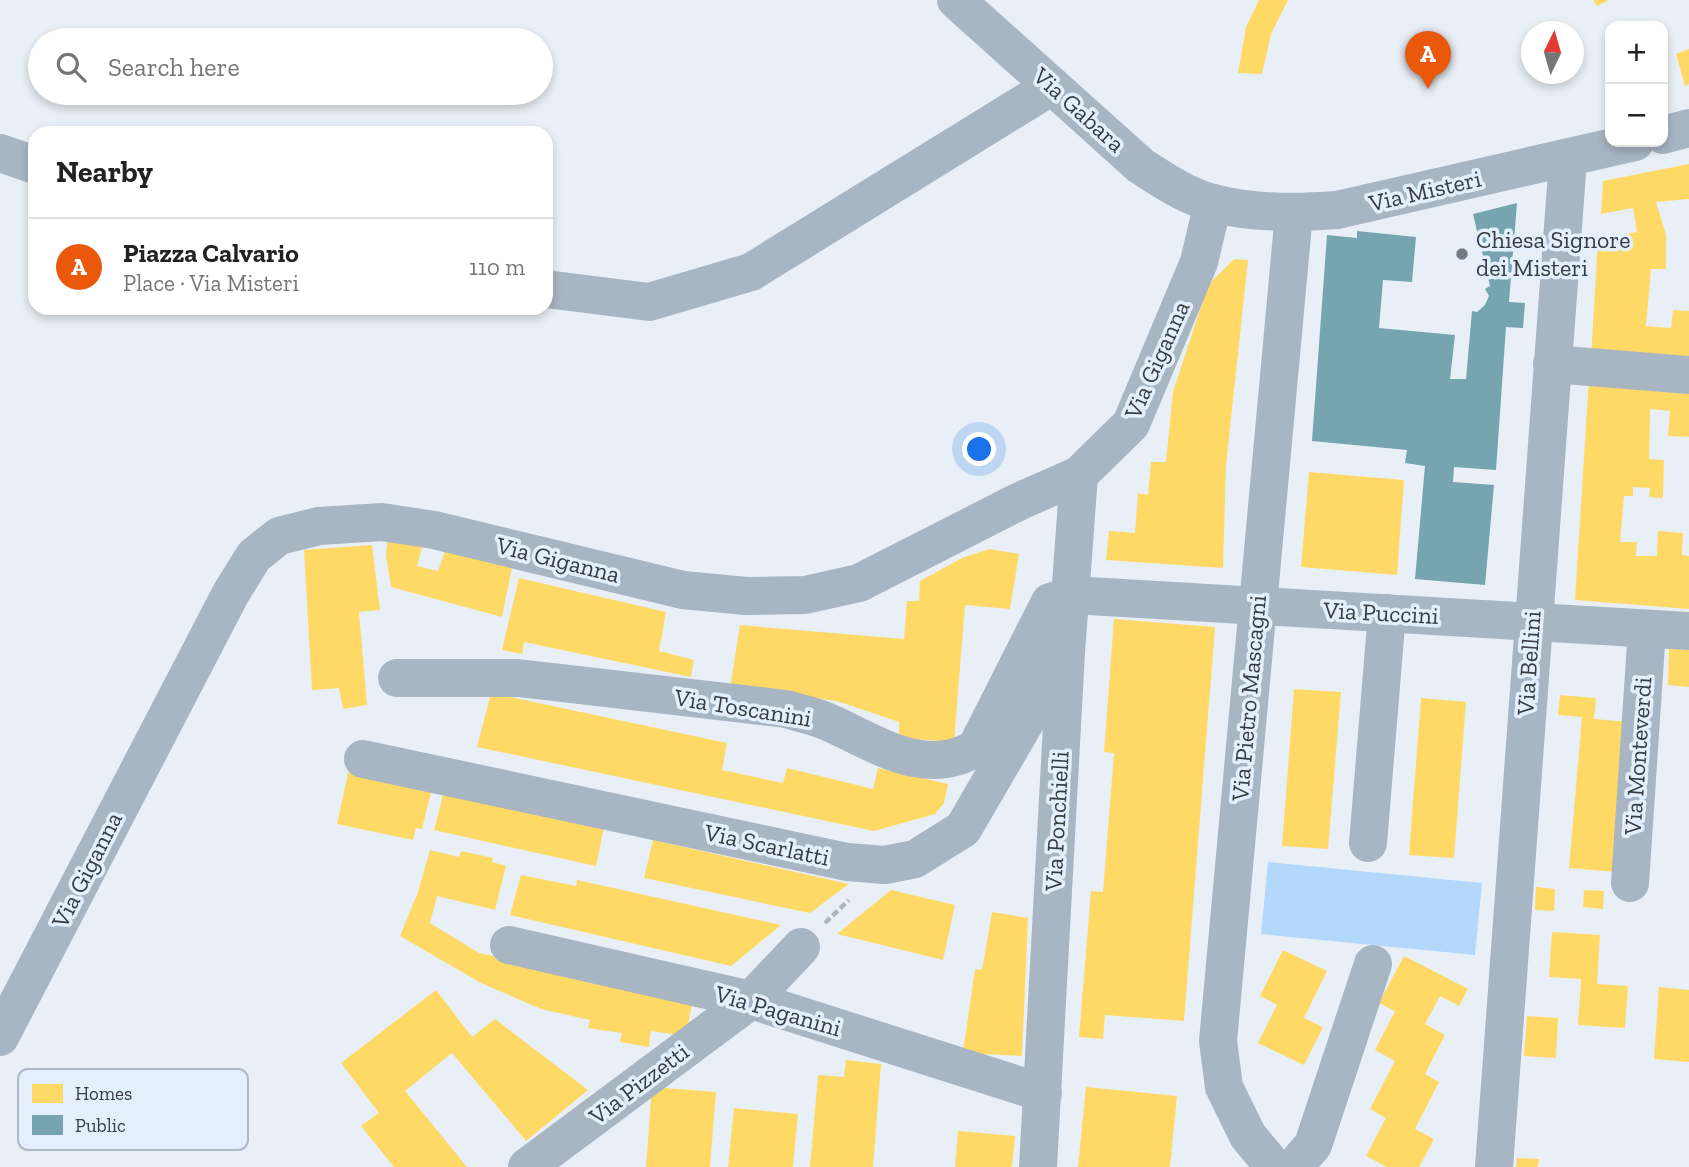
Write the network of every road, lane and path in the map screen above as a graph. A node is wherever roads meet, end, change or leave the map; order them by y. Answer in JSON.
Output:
{"nodes":[{"id":1,"x":956,"y":0,"type":"edge"},
{"id":2,"x":1052,"y":86,"type":"junction"},
{"id":3,"x":1689,"y":128,"type":"edge"},
{"id":4,"x":1668,"y":134,"type":"edge"},
{"id":5,"x":1615,"y":147,"type":"edge"},
{"id":6,"x":0,"y":153,"type":"edge"},
{"id":7,"x":1568,"y":159,"type":"junction"},
{"id":8,"x":28,"y":163,"type":"edge"},
{"id":9,"x":1213,"y":203,"type":"junction"},
{"id":10,"x":1294,"y":213,"type":"junction"},
{"id":11,"x":553,"y":290,"type":"edge"},
{"id":12,"x":1552,"y":364,"type":"junction"},
{"id":13,"x":1689,"y":375,"type":"edge"},
{"id":14,"x":1079,"y":475,"type":"junction"},
{"id":15,"x":1072,"y":595,"type":"junction"},
{"id":16,"x":1257,"y":606,"type":"junction"},
{"id":17,"x":1387,"y":613,"type":"junction"},
{"id":18,"x":1531,"y":622,"type":"junction"},
{"id":19,"x":1647,"y":629,"type":"junction"},
{"id":20,"x":1689,"y":631,"type":"edge"},
{"id":21,"x":1066,"y":652,"type":"junction"},
{"id":22,"x":397,"y":678,"type":"dead end"},
{"id":23,"x":363,"y":758,"type":"dead end"},
{"id":24,"x":1368,"y":844,"type":"dead end"},
{"id":25,"x":885,"y":865,"type":"junction"},
{"id":26,"x":1630,"y":883,"type":"dead end"},
{"id":27,"x":509,"y":945,"type":"dead end"},
{"id":28,"x":801,"y":947,"type":"joint"},
{"id":29,"x":1373,"y":964,"type":"dead end"},
{"id":30,"x":751,"y":1000,"type":"junction"},
{"id":31,"x":0,"y":1037,"type":"edge"},
{"id":32,"x":1043,"y":1093,"type":"junction"},
{"id":33,"x":527,"y":1167,"type":"edge"},
{"id":34,"x":1038,"y":1167,"type":"edge"},
{"id":35,"x":1274,"y":1167,"type":"edge"},
{"id":36,"x":1294,"y":1167,"type":"edge"},
{"id":37,"x":1494,"y":1167,"type":"edge"}],
"edges":[{"from":1,"to":2,"type":"street","name":"Via Gabara"},
{"from":2,"to":9,"type":"street","name":"Via Gabara"},
{"from":2,"to":11,"type":"street"},
{"from":3,"to":4,"type":"street"},
{"from":5,"to":7,"type":"street","name":"Via Misteri"},
{"from":6,"to":8,"type":"street"},
{"from":7,"to":10,"type":"street","name":"Via Misteri"},
{"from":7,"to":12,"type":"street","name":"Via Bellini"},
{"from":9,"to":10,"type":"street","name":"Via Misteri"},
{"from":9,"to":14,"type":"street","name":"Via Giganna"},
{"from":10,"to":16,"type":"street","name":"Via Pietro Mascagni"},
{"from":12,"to":13,"type":"street"},
{"from":12,"to":18,"type":"street","name":"Via Bellini"},
{"from":14,"to":15,"type":"street","name":"Via Ponchielli"},
{"from":14,"to":31,"type":"street","name":"Via Giganna"},
{"from":15,"to":16,"type":"street","name":"Via Puccini"},
{"from":15,"to":21,"type":"street","name":"Via Ponchielli"},
{"from":15,"to":22,"type":"street","name":"Via Toscanini"},
{"from":16,"to":17,"type":"street","name":"Via Puccini"},
{"from":16,"to":35,"type":"street","name":"Via Pietro Mascagni"},
{"from":17,"to":18,"type":"street","name":"Via Puccini"},
{"from":17,"to":24,"type":"street"},
{"from":18,"to":19,"type":"street","name":"Via Puccini"},
{"from":18,"to":37,"type":"street","name":"Via Bellini"},
{"from":19,"to":20,"type":"street","name":"Via Puccini"},
{"from":19,"to":26,"type":"street","name":"Via Monteverdi"},
{"from":21,"to":25,"type":"street","name":"Via Scarlatti"},
{"from":21,"to":32,"type":"street","name":"Via Ponchielli"},
{"from":23,"to":25,"type":"street","name":"Via Scarlatti"},
{"from":25,"to":28,"type":"path"},
{"from":27,"to":30,"type":"street","name":"Via Paganini"},
{"from":28,"to":30,"type":"street","name":"Via Pizzetti"},
{"from":29,"to":36,"type":"street"},
{"from":30,"to":32,"type":"street","name":"Via Paganini"},
{"from":30,"to":33,"type":"street","name":"Via Pizzetti"},
{"from":32,"to":34,"type":"street","name":"Via Ponchielli"}]}
